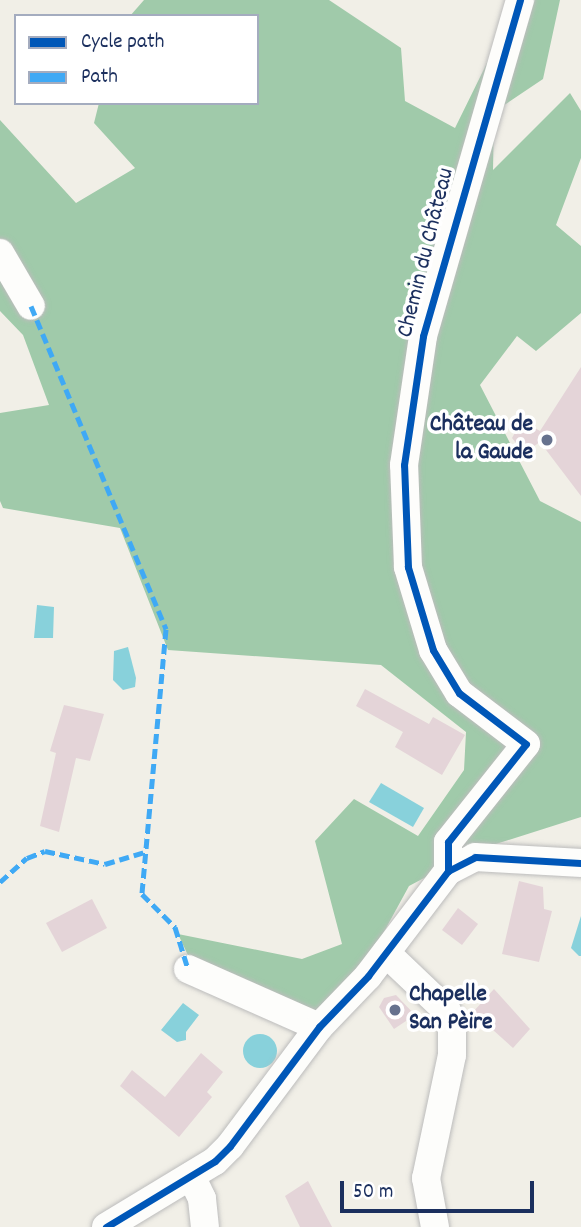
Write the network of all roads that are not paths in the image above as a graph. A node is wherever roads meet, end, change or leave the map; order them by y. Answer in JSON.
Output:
{"nodes":[{"id":1,"x":520,"y":0,"type":"edge"},
{"id":2,"x":0,"y":253,"type":"edge"},
{"id":3,"x":31,"y":306,"type":"dead end"},
{"id":4,"x":581,"y":863,"type":"edge"},
{"id":5,"x":448,"y":871,"type":"junction"},
{"id":6,"x":386,"y":953,"type":"junction"},
{"id":7,"x":188,"y":969,"type":"dead end"},
{"id":8,"x":319,"y":1027,"type":"junction"},
{"id":9,"x":191,"y":1176,"type":"junction"},
{"id":10,"x":106,"y":1227,"type":"edge"},
{"id":11,"x":205,"y":1227,"type":"edge"},
{"id":12,"x":435,"y":1227,"type":"edge"}],
"edges":[{"from":1,"to":5,"type":"street","name":"Chemin du Château"},
{"from":2,"to":3,"type":"street"},
{"from":4,"to":5,"type":"street"},
{"from":5,"to":6,"type":"street"},
{"from":6,"to":8,"type":"street"},
{"from":6,"to":12,"type":"street"},
{"from":7,"to":8,"type":"street"},
{"from":8,"to":9,"type":"street"},
{"from":9,"to":10,"type":"street"},
{"from":9,"to":11,"type":"street"}]}
